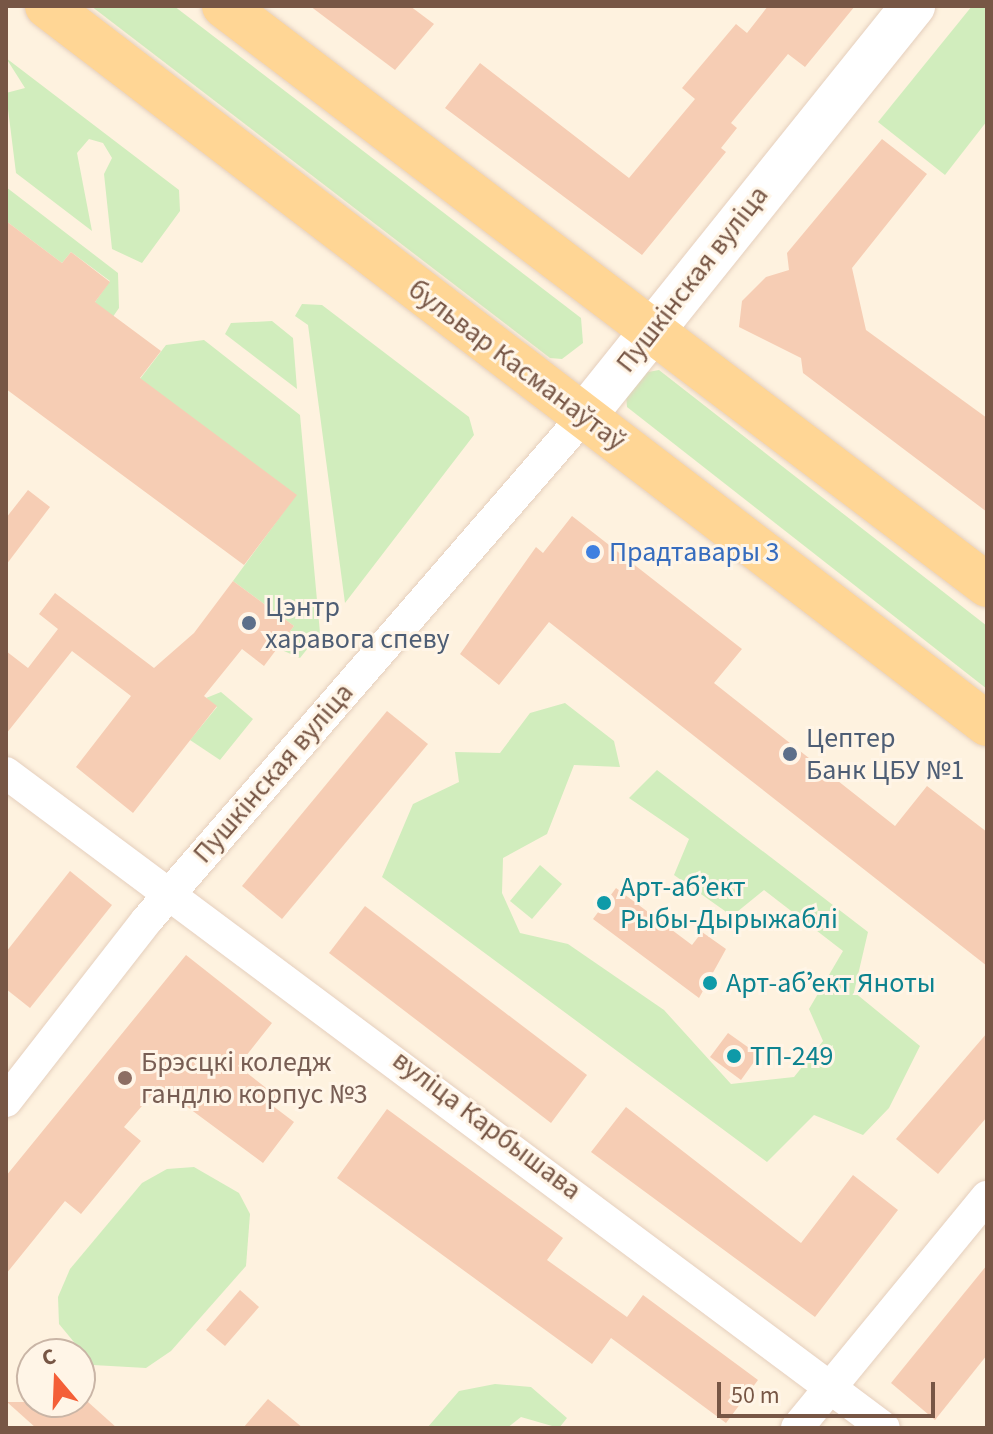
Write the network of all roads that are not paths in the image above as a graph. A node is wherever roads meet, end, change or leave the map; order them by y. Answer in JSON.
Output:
{"nodes":[{"id":1,"x":47,"y":6,"type":"edge"},
{"id":2,"x":224,"y":6,"type":"edge"},
{"id":3,"x":913,"y":6,"type":"edge"},
{"id":4,"x":650,"y":333,"type":"junction"},
{"id":5,"x":584,"y":416,"type":"junction"},
{"id":6,"x":987,"y":585,"type":"edge"},
{"id":7,"x":987,"y":724,"type":"edge"},
{"id":8,"x":6,"y":773,"type":"edge"},
{"id":9,"x":170,"y":894,"type":"junction"},
{"id":10,"x":6,"y":1101,"type":"edge"},
{"id":11,"x":987,"y":1197,"type":"edge"},
{"id":12,"x":834,"y":1386,"type":"junction"},
{"id":13,"x":797,"y":1428,"type":"edge"},
{"id":14,"x":884,"y":1428,"type":"edge"}],
"edges":[{"from":1,"to":5,"type":"main road","name":"бульвар Касманаўтаў"},
{"from":2,"to":4,"type":"main road"},
{"from":3,"to":4,"type":"main road","name":"Пушкінская вуліца"},
{"from":4,"to":5,"type":"main road","name":"Пушкінская вуліца"},
{"from":4,"to":6,"type":"main road"},
{"from":5,"to":7,"type":"main road","name":"бульвар Касманаўтаў"},
{"from":5,"to":9,"type":"street","name":"Пушкінская вуліца"},
{"from":8,"to":9,"type":"street","name":"вуліца Карбышава"},
{"from":9,"to":10,"type":"street","name":"Пушкінская вуліца"},
{"from":9,"to":12,"type":"street","name":"вуліца Карбышава"},
{"from":11,"to":12,"type":"street"},
{"from":12,"to":13,"type":"street"},
{"from":12,"to":14,"type":"street","name":"вуліца Карбышава"}]}
